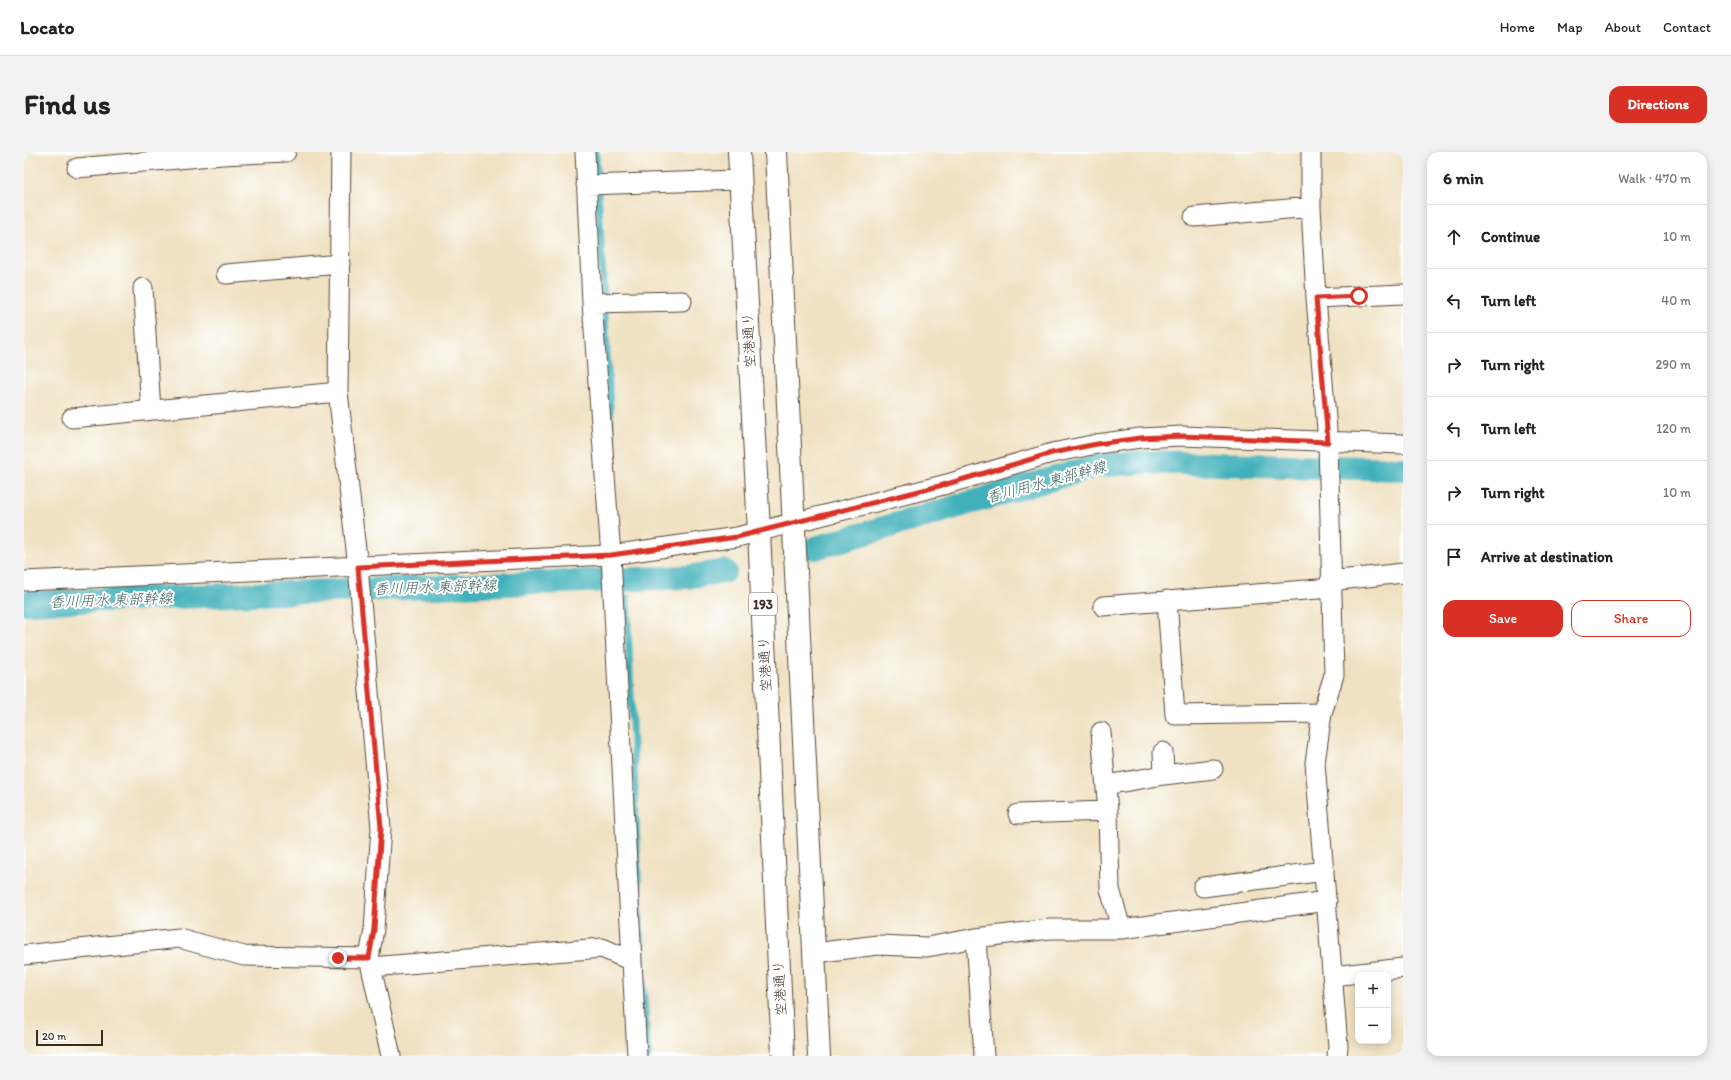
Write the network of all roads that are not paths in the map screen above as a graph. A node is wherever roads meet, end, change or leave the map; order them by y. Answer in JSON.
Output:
{"nodes":[{"id":1,"x":286,"y":152,"type":"edge"},
{"id":2,"x":341,"y":152,"type":"edge"},
{"id":3,"x":584,"y":152,"type":"edge"},
{"id":4,"x":739,"y":152,"type":"edge"},
{"id":5,"x":776,"y":152,"type":"edge"},
{"id":6,"x":1311,"y":152,"type":"edge"},
{"id":7,"x":222,"y":153,"type":"edge"},
{"id":8,"x":77,"y":168,"type":"dead end"},
{"id":9,"x":740,"y":180,"type":"junction"},
{"id":10,"x":587,"y":185,"type":"junction"},
{"id":11,"x":1311,"y":207,"type":"junction"},
{"id":12,"x":1194,"y":217,"type":"dead end"},
{"id":13,"x":340,"y":264,"type":"junction"},
{"id":14,"x":226,"y":274,"type":"dead end"},
{"id":15,"x":142,"y":288,"type":"dead end"},
{"id":16,"x":1403,"y":294,"type":"edge"},
{"id":17,"x":1316,"y":298,"type":"junction"},
{"id":18,"x":682,"y":301,"type":"dead end"},
{"id":19,"x":594,"y":303,"type":"junction"},
{"id":20,"x":338,"y":392,"type":"junction"},
{"id":21,"x":152,"y":410,"type":"junction"},
{"id":22,"x":72,"y":418,"type":"dead end"},
{"id":23,"x":1403,"y":444,"type":"edge"},
{"id":24,"x":1329,"y":459,"type":"junction"},
{"id":25,"x":794,"y":523,"type":"junction"},
{"id":26,"x":760,"y":531,"type":"junction"},
{"id":27,"x":611,"y":555,"type":"junction"},
{"id":28,"x":358,"y":567,"type":"junction"},
{"id":29,"x":1403,"y":573,"type":"edge"},
{"id":30,"x":24,"y":581,"type":"edge"},
{"id":31,"x":1330,"y":584,"type":"junction"},
{"id":32,"x":1167,"y":600,"type":"junction"},
{"id":33,"x":1103,"y":606,"type":"dead end"},
{"id":34,"x":1322,"y":713,"type":"junction"},
{"id":35,"x":1101,"y":732,"type":"dead end"},
{"id":36,"x":1163,"y":752,"type":"dead end"},
{"id":37,"x":1213,"y":769,"type":"dead end"},
{"id":38,"x":1164,"y":775,"type":"junction"},
{"id":39,"x":1106,"y":785,"type":"junction"},
{"id":40,"x":1108,"y":811,"type":"junction"},
{"id":41,"x":1018,"y":814,"type":"dead end"},
{"id":42,"x":1324,"y":871,"type":"junction"},
{"id":43,"x":1203,"y":887,"type":"dead end"},
{"id":44,"x":1327,"y":901,"type":"junction"},
{"id":45,"x":1121,"y":929,"type":"junction"},
{"id":46,"x":976,"y":938,"type":"junction"},
{"id":47,"x":814,"y":953,"type":"junction"},
{"id":48,"x":24,"y":955,"type":"edge"},
{"id":49,"x":632,"y":961,"type":"junction"},
{"id":50,"x":370,"y":963,"type":"junction"},
{"id":51,"x":1403,"y":968,"type":"edge"},
{"id":52,"x":1333,"y":976,"type":"junction"},
{"id":53,"x":391,"y":1056,"type":"edge"},
{"id":54,"x":637,"y":1056,"type":"edge"},
{"id":55,"x":783,"y":1056,"type":"edge"},
{"id":56,"x":819,"y":1056,"type":"edge"},
{"id":57,"x":984,"y":1056,"type":"edge"},
{"id":58,"x":1337,"y":1056,"type":"edge"}],
"edges":[{"from":1,"to":7,"type":"street"},
{"from":2,"to":13,"type":"street"},
{"from":3,"to":10,"type":"street"},
{"from":4,"to":9,"type":"highway","name":"空港通り","number":"193"},
{"from":5,"to":25,"type":"highway","number":"193"},
{"from":6,"to":11,"type":"street"},
{"from":7,"to":8,"type":"street"},
{"from":9,"to":10,"type":"street"},
{"from":9,"to":26,"type":"highway","name":"空港通り","number":"193"},
{"from":10,"to":19,"type":"street"},
{"from":11,"to":12,"type":"street"},
{"from":11,"to":17,"type":"street"},
{"from":13,"to":14,"type":"street"},
{"from":13,"to":20,"type":"street"},
{"from":15,"to":21,"type":"street"},
{"from":16,"to":17,"type":"street"},
{"from":17,"to":24,"type":"street"},
{"from":18,"to":19,"type":"street"},
{"from":19,"to":27,"type":"street"},
{"from":20,"to":21,"type":"street"},
{"from":20,"to":28,"type":"street"},
{"from":21,"to":22,"type":"street"},
{"from":23,"to":24,"type":"street"},
{"from":24,"to":25,"type":"street"},
{"from":24,"to":31,"type":"street"},
{"from":25,"to":26,"type":"street"},
{"from":25,"to":47,"type":"highway","number":"193"},
{"from":26,"to":27,"type":"street"},
{"from":26,"to":55,"type":"highway","name":"空港通り","number":"193"},
{"from":27,"to":28,"type":"street"},
{"from":27,"to":49,"type":"street"},
{"from":28,"to":30,"type":"street"},
{"from":28,"to":50,"type":"street"},
{"from":29,"to":31,"type":"street"},
{"from":31,"to":32,"type":"street"},
{"from":31,"to":34,"type":"street"},
{"from":32,"to":33,"type":"street"},
{"from":32,"to":34,"type":"street"},
{"from":34,"to":42,"type":"street"},
{"from":35,"to":39,"type":"street"},
{"from":36,"to":38,"type":"street"},
{"from":37,"to":38,"type":"street"},
{"from":38,"to":39,"type":"street"},
{"from":39,"to":40,"type":"street"},
{"from":40,"to":41,"type":"street"},
{"from":40,"to":45,"type":"street"},
{"from":42,"to":43,"type":"street"},
{"from":42,"to":44,"type":"street"},
{"from":44,"to":45,"type":"street"},
{"from":44,"to":52,"type":"street"},
{"from":45,"to":46,"type":"street"},
{"from":46,"to":47,"type":"street"},
{"from":46,"to":57,"type":"street"},
{"from":47,"to":56,"type":"highway","number":"193"},
{"from":48,"to":50,"type":"street"},
{"from":49,"to":50,"type":"street"},
{"from":49,"to":54,"type":"street"},
{"from":50,"to":53,"type":"street"},
{"from":51,"to":52,"type":"street"},
{"from":52,"to":58,"type":"street"}]}
